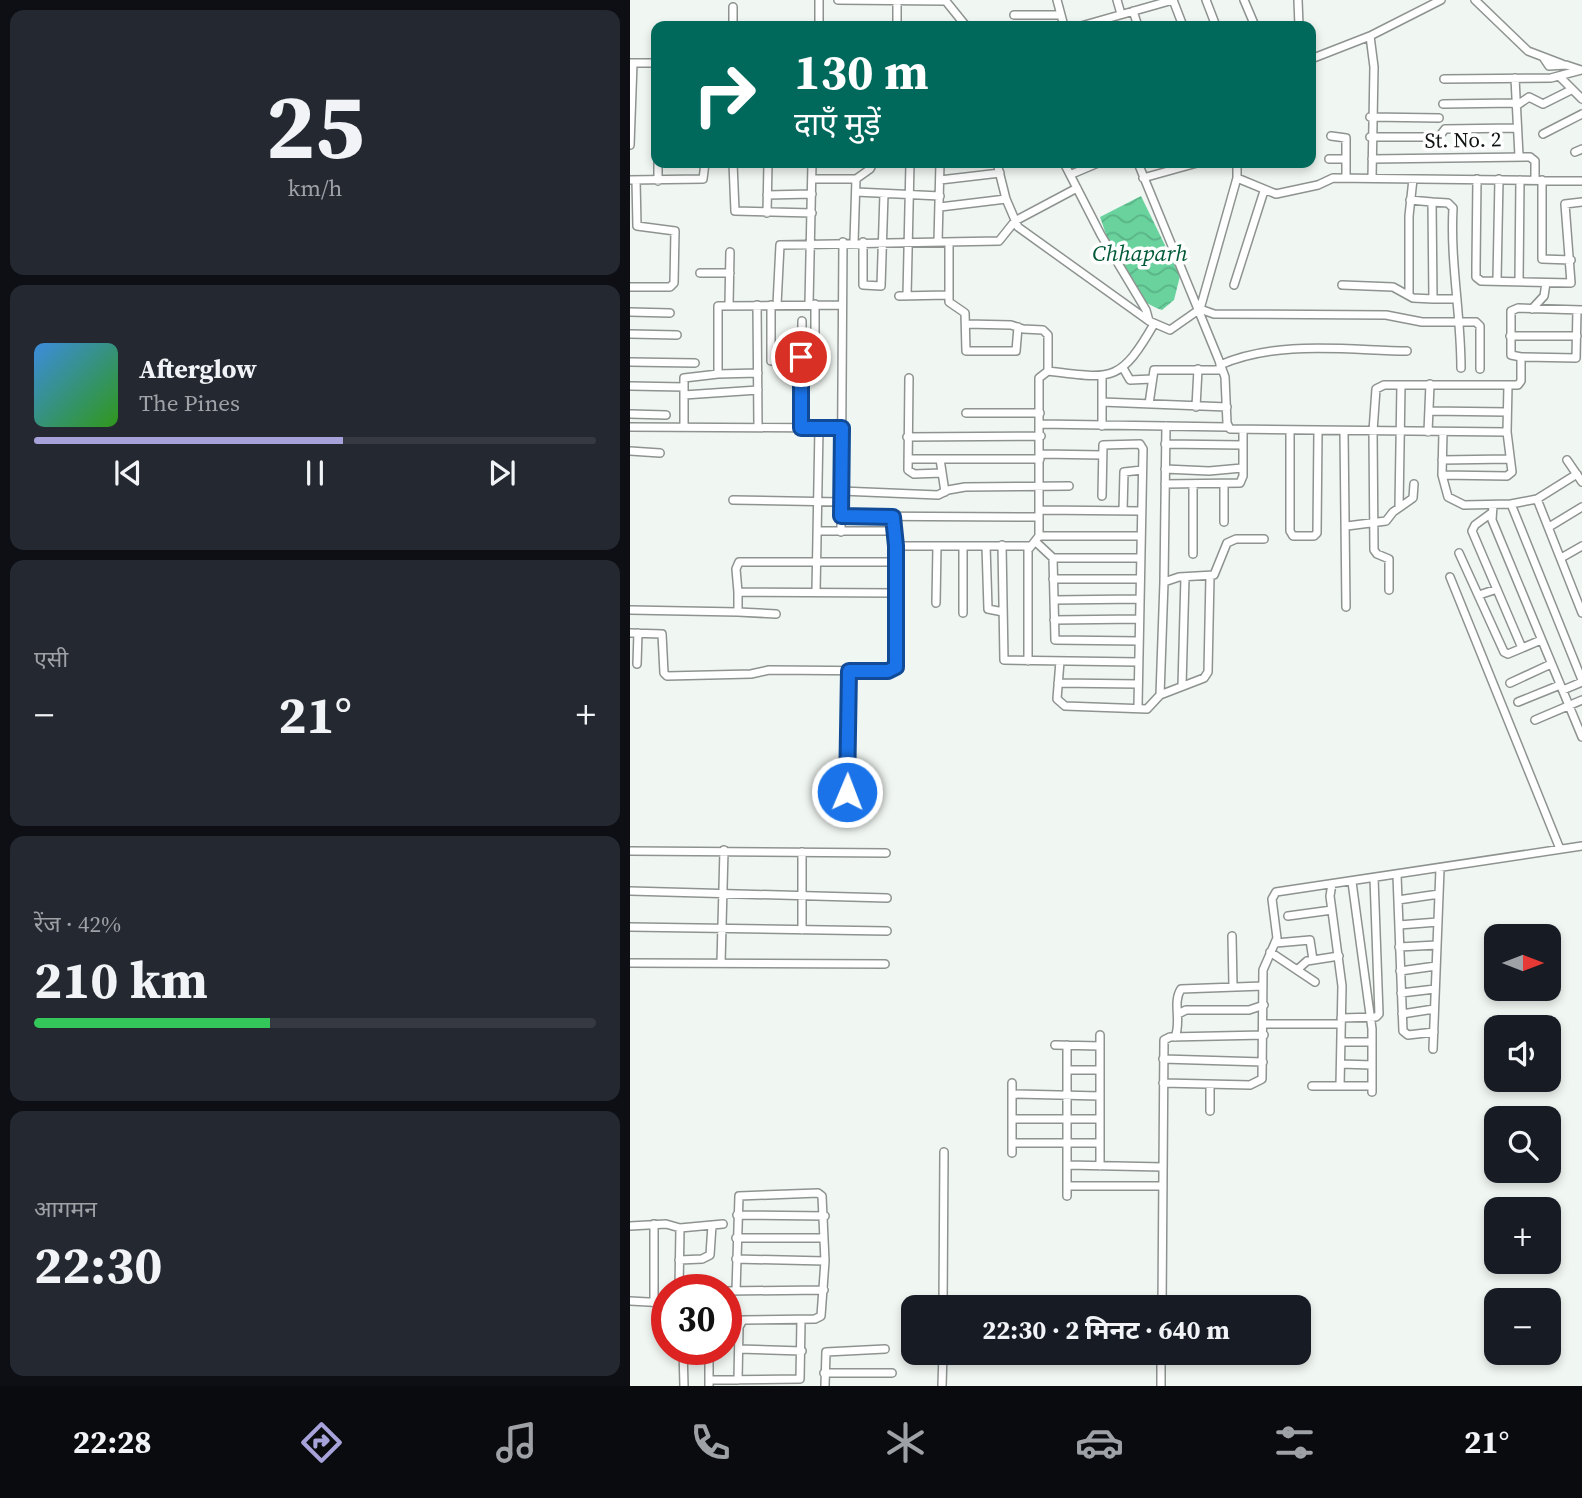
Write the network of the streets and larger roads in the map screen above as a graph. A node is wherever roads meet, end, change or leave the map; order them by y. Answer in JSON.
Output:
{"nodes":[{"id":1,"x":819,"y":0,"type":"edge"},
{"id":2,"x":838,"y":0,"type":"edge"},
{"id":3,"x":945,"y":0,"type":"edge"},
{"id":4,"x":1057,"y":0,"type":"edge"},
{"id":5,"x":1117,"y":0,"type":"edge"},
{"id":6,"x":1173,"y":0,"type":"edge"},
{"id":7,"x":1206,"y":0,"type":"edge"},
{"id":8,"x":1244,"y":0,"type":"edge"},
{"id":9,"x":1298,"y":0,"type":"edge"},
{"id":10,"x":1441,"y":0,"type":"edge"},
{"id":11,"x":1475,"y":0,"type":"edge"},
{"id":12,"x":897,"y":1,"type":"edge"},
{"id":13,"x":733,"y":7,"type":"dead end"},
{"id":14,"x":1133,"y":11,"type":"junction"},
{"id":15,"x":1121,"y":14,"type":"junction"},
{"id":16,"x":1014,"y":15,"type":"dead end"},
{"id":17,"x":1061,"y":15,"type":"junction"},
{"id":18,"x":733,"y":21,"type":"edge"},
{"id":19,"x":819,"y":21,"type":"edge"},
{"id":20,"x":897,"y":21,"type":"edge"},
{"id":21,"x":962,"y":21,"type":"edge"},
{"id":22,"x":1062,"y":21,"type":"edge"},
{"id":23,"x":1098,"y":21,"type":"edge"},
{"id":24,"x":1136,"y":21,"type":"edge"},
{"id":25,"x":1180,"y":21,"type":"edge"},
{"id":26,"x":1214,"y":21,"type":"edge"},
{"id":27,"x":1253,"y":21,"type":"edge"},
{"id":28,"x":1296,"y":21,"type":"edge"},
{"id":29,"x":1370,"y":36,"type":"junction"},
{"id":30,"x":1543,"y":57,"type":"junction"},
{"id":31,"x":1316,"y":58,"type":"edge"},
{"id":32,"x":631,"y":63,"type":"edge"},
{"id":33,"x":651,"y":63,"type":"edge"},
{"id":34,"x":1562,"y":64,"type":"junction"},
{"id":35,"x":1553,"y":67,"type":"junction"},
{"id":36,"x":1582,"y":70,"type":"edge"},
{"id":37,"x":1560,"y":77,"type":"junction"},
{"id":38,"x":1515,"y":78,"type":"junction"},
{"id":39,"x":1551,"y":78,"type":"junction"},
{"id":40,"x":1444,"y":79,"type":"dead end"},
{"id":41,"x":1571,"y":90,"type":"junction"},
{"id":42,"x":1582,"y":99,"type":"edge"},
{"id":43,"x":1443,"y":104,"type":"dead end"},
{"id":44,"x":1516,"y":105,"type":"junction"},
{"id":45,"x":1582,"y":114,"type":"edge"},
{"id":46,"x":1370,"y":117,"type":"junction"},
{"id":47,"x":1439,"y":118,"type":"dead end"},
{"id":48,"x":1516,"y":128,"type":"junction"},
{"id":49,"x":1543,"y":134,"type":"dead end"},
{"id":50,"x":1331,"y":136,"type":"dead end"},
{"id":51,"x":1370,"y":137,"type":"junction"},
{"id":52,"x":630,"y":145,"type":"edge"},
{"id":53,"x":1519,"y":156,"type":"junction"},
{"id":54,"x":1329,"y":159,"type":"dead end"},
{"id":55,"x":1346,"y":159,"type":"junction"},
{"id":56,"x":1372,"y":159,"type":"junction"},
{"id":57,"x":658,"y":168,"type":"edge"},
{"id":58,"x":704,"y":168,"type":"edge"},
{"id":59,"x":733,"y":168,"type":"edge"},
{"id":60,"x":768,"y":168,"type":"edge"},
{"id":61,"x":812,"y":168,"type":"edge"},
{"id":62,"x":870,"y":168,"type":"edge"},
{"id":63,"x":910,"y":168,"type":"edge"},
{"id":64,"x":940,"y":168,"type":"edge"},
{"id":65,"x":998,"y":168,"type":"edge"},
{"id":66,"x":1068,"y":168,"type":"edge"},
{"id":67,"x":1086,"y":168,"type":"edge"},
{"id":68,"x":1140,"y":168,"type":"edge"},
{"id":69,"x":1172,"y":168,"type":"edge"},
{"id":70,"x":1237,"y":168,"type":"edge"},
{"id":71,"x":1000,"y":173,"type":"junction"},
{"id":72,"x":1072,"y":174,"type":"junction"},
{"id":73,"x":1143,"y":178,"type":"junction"},
{"id":74,"x":1237,"y":178,"type":"junction"},
{"id":75,"x":1346,"y":178,"type":"junction"},
{"id":76,"x":1372,"y":178,"type":"junction"},
{"id":77,"x":812,"y":179,"type":"junction"},
{"id":78,"x":856,"y":179,"type":"junction"},
{"id":79,"x":1413,"y":179,"type":"junction"},
{"id":80,"x":1478,"y":179,"type":"junction"},
{"id":81,"x":1499,"y":179,"type":"junction"},
{"id":82,"x":633,"y":180,"type":"edge"},
{"id":83,"x":940,"y":180,"type":"junction"},
{"id":84,"x":1520,"y":180,"type":"junction"},
{"id":85,"x":1538,"y":180,"type":"junction"},
{"id":86,"x":658,"y":181,"type":"junction"},
{"id":87,"x":1582,"y":181,"type":"edge"},
{"id":88,"x":1077,"y":188,"type":"junction"},
{"id":89,"x":1264,"y":191,"type":"junction"},
{"id":90,"x":856,"y":192,"type":"junction"},
{"id":91,"x":812,"y":194,"type":"junction"},
{"id":92,"x":884,"y":194,"type":"junction"},
{"id":93,"x":910,"y":194,"type":"junction"},
{"id":94,"x":767,"y":195,"type":"junction"},
{"id":95,"x":940,"y":196,"type":"junction"},
{"id":96,"x":1006,"y":198,"type":"junction"},
{"id":97,"x":1410,"y":200,"type":"junction"},
{"id":98,"x":1432,"y":202,"type":"junction"},
{"id":99,"x":1582,"y":202,"type":"edge"},
{"id":100,"x":940,"y":207,"type":"junction"},
{"id":101,"x":767,"y":213,"type":"junction"},
{"id":102,"x":812,"y":213,"type":"junction"},
{"id":103,"x":1015,"y":221,"type":"junction"},
{"id":104,"x":858,"y":242,"type":"junction"},
{"id":105,"x":884,"y":242,"type":"junction"},
{"id":106,"x":909,"y":242,"type":"junction"},
{"id":107,"x":938,"y":242,"type":"junction"},
{"id":108,"x":949,"y":242,"type":"junction"},
{"id":109,"x":843,"y":243,"type":"junction"},
{"id":110,"x":811,"y":244,"type":"junction"},
{"id":111,"x":730,"y":252,"type":"dead end"},
{"id":112,"x":1571,"y":260,"type":"junction"},
{"id":113,"x":700,"y":273,"type":"dead end"},
{"id":114,"x":730,"y":273,"type":"junction"},
{"id":115,"x":1497,"y":281,"type":"junction"},
{"id":116,"x":1519,"y":281,"type":"junction"},
{"id":117,"x":1546,"y":283,"type":"junction"},
{"id":118,"x":1234,"y":285,"type":"dead end"},
{"id":119,"x":1342,"y":285,"type":"dead end"},
{"id":120,"x":630,"y":287,"type":"edge"},
{"id":121,"x":948,"y":295,"type":"junction"},
{"id":122,"x":1409,"y":295,"type":"junction"},
{"id":123,"x":1433,"y":299,"type":"junction"},
{"id":124,"x":1457,"y":299,"type":"junction"},
{"id":125,"x":812,"y":304,"type":"junction"},
{"id":126,"x":729,"y":305,"type":"junction"},
{"id":127,"x":757,"y":305,"type":"junction"},
{"id":128,"x":774,"y":305,"type":"junction"},
{"id":129,"x":842,"y":305,"type":"junction"},
{"id":130,"x":1200,"y":309,"type":"junction"},
{"id":131,"x":1532,"y":309,"type":"junction"},
{"id":132,"x":1580,"y":310,"type":"edge"},
{"id":133,"x":630,"y":312,"type":"edge"},
{"id":134,"x":670,"y":313,"type":"dead end"},
{"id":135,"x":802,"y":321,"type":"dead end"},
{"id":136,"x":1461,"y":322,"type":"junction"},
{"id":137,"x":1151,"y":323,"type":"junction"},
{"id":138,"x":966,"y":324,"type":"junction"},
{"id":139,"x":1018,"y":327,"type":"junction"},
{"id":140,"x":630,"y":334,"type":"edge"},
{"id":141,"x":677,"y":335,"type":"dead end"},
{"id":142,"x":1510,"y":336,"type":"junction"},
{"id":143,"x":1577,"y":336,"type":"junction"},
{"id":144,"x":1406,"y":351,"type":"dead end"},
{"id":145,"x":814,"y":356,"type":"dead end"},
{"id":146,"x":1521,"y":357,"type":"junction"},
{"id":147,"x":1579,"y":358,"type":"edge"},
{"id":148,"x":771,"y":361,"type":"dead end"},
{"id":149,"x":630,"y":362,"type":"edge"},
{"id":150,"x":695,"y":363,"type":"dead end"},
{"id":151,"x":1221,"y":367,"type":"junction"},
{"id":152,"x":1123,"y":368,"type":"junction"},
{"id":153,"x":1461,"y":368,"type":"dead end"},
{"id":154,"x":1198,"y":369,"type":"junction"},
{"id":155,"x":1480,"y":369,"type":"dead end"},
{"id":156,"x":1048,"y":371,"type":"junction"},
{"id":157,"x":758,"y":373,"type":"junction"},
{"id":158,"x":718,"y":374,"type":"junction"},
{"id":159,"x":1102,"y":377,"type":"junction"},
{"id":160,"x":909,"y":378,"type":"dead end"},
{"id":161,"x":1152,"y":379,"type":"junction"},
{"id":162,"x":1430,"y":384,"type":"junction"},
{"id":163,"x":1401,"y":385,"type":"junction"},
{"id":164,"x":1508,"y":385,"type":"junction"},
{"id":165,"x":630,"y":386,"type":"edge"},
{"id":166,"x":758,"y":390,"type":"junction"},
{"id":167,"x":684,"y":391,"type":"junction"},
{"id":168,"x":1102,"y":402,"type":"junction"},
{"id":169,"x":1150,"y":404,"type":"junction"},
{"id":170,"x":1196,"y":407,"type":"junction"},
{"id":171,"x":1227,"y":407,"type":"junction"},
{"id":172,"x":1429,"y":411,"type":"junction"},
{"id":173,"x":1507,"y":412,"type":"junction"},
{"id":174,"x":966,"y":413,"type":"dead end"},
{"id":175,"x":1040,"y":413,"type":"junction"},
{"id":176,"x":630,"y":414,"type":"edge"},
{"id":177,"x":666,"y":415,"type":"dead end"},
{"id":178,"x":1041,"y":424,"type":"junction"},
{"id":179,"x":1102,"y":426,"type":"junction"},
{"id":180,"x":1166,"y":426,"type":"junction"},
{"id":181,"x":630,"y":427,"type":"edge"},
{"id":182,"x":684,"y":427,"type":"junction"},
{"id":183,"x":1118,"y":427,"type":"junction"},
{"id":184,"x":1227,"y":427,"type":"junction"},
{"id":185,"x":758,"y":428,"type":"junction"},
{"id":186,"x":801,"y":428,"type":"junction"},
{"id":187,"x":818,"y":428,"type":"junction"},
{"id":188,"x":842,"y":428,"type":"junction"},
{"id":189,"x":1243,"y":431,"type":"junction"},
{"id":190,"x":1290,"y":431,"type":"junction"},
{"id":191,"x":1373,"y":431,"type":"junction"},
{"id":192,"x":1400,"y":431,"type":"junction"},
{"id":193,"x":1318,"y":432,"type":"junction"},
{"id":194,"x":1344,"y":432,"type":"junction"},
{"id":195,"x":1428,"y":432,"type":"junction"},
{"id":196,"x":1443,"y":432,"type":"junction"},
{"id":197,"x":1507,"y":432,"type":"junction"},
{"id":198,"x":1041,"y":436,"type":"junction"},
{"id":199,"x":907,"y":437,"type":"junction"},
{"id":200,"x":1118,"y":444,"type":"junction"},
{"id":201,"x":1165,"y":444,"type":"junction"},
{"id":202,"x":1242,"y":445,"type":"junction"},
{"id":203,"x":630,"y":451,"type":"edge"},
{"id":204,"x":660,"y":453,"type":"dead end"},
{"id":205,"x":1102,"y":455,"type":"junction"},
{"id":206,"x":1040,"y":456,"type":"junction"},
{"id":207,"x":908,"y":459,"type":"junction"},
{"id":208,"x":940,"y":459,"type":"junction"},
{"id":209,"x":1509,"y":459,"type":"junction"},
{"id":210,"x":1442,"y":460,"type":"junction"},
{"id":211,"x":1567,"y":460,"type":"dead end"},
{"id":212,"x":1242,"y":468,"type":"junction"},
{"id":213,"x":1165,"y":469,"type":"junction"},
{"id":214,"x":1142,"y":470,"type":"junction"},
{"id":215,"x":942,"y":473,"type":"junction"},
{"id":216,"x":1577,"y":474,"type":"junction"},
{"id":217,"x":1442,"y":475,"type":"junction"},
{"id":218,"x":1582,"y":482,"type":"edge"},
{"id":219,"x":1165,"y":484,"type":"junction"},
{"id":220,"x":1192,"y":484,"type":"junction"},
{"id":221,"x":1224,"y":484,"type":"junction"},
{"id":222,"x":1414,"y":484,"type":"dead end"},
{"id":223,"x":1040,"y":486,"type":"junction"},
{"id":224,"x":1069,"y":486,"type":"dead end"},
{"id":225,"x":841,"y":492,"type":"junction"},
{"id":226,"x":945,"y":492,"type":"junction"},
{"id":227,"x":1102,"y":496,"type":"dead end"},
{"id":228,"x":1537,"y":499,"type":"junction"},
{"id":229,"x":733,"y":500,"type":"dead end"},
{"id":230,"x":816,"y":502,"type":"junction"},
{"id":231,"x":841,"y":502,"type":"junction"},
{"id":232,"x":1511,"y":504,"type":"junction"},
{"id":233,"x":1493,"y":505,"type":"junction"},
{"id":234,"x":1399,"y":507,"type":"junction"},
{"id":235,"x":1582,"y":507,"type":"edge"},
{"id":236,"x":1123,"y":511,"type":"junction"},
{"id":237,"x":1140,"y":511,"type":"junction"},
{"id":238,"x":1040,"y":513,"type":"junction"},
{"id":239,"x":1490,"y":514,"type":"junction"},
{"id":240,"x":841,"y":516,"type":"junction"},
{"id":241,"x":893,"y":517,"type":"junction"},
{"id":242,"x":1224,"y":522,"type":"dead end"},
{"id":243,"x":1374,"y":524,"type":"junction"},
{"id":244,"x":1347,"y":526,"type":"junction"},
{"id":245,"x":1549,"y":527,"type":"junction"},
{"id":246,"x":817,"y":531,"type":"junction"},
{"id":247,"x":893,"y":531,"type":"junction"},
{"id":248,"x":841,"y":532,"type":"junction"},
{"id":249,"x":1140,"y":536,"type":"junction"},
{"id":250,"x":1264,"y":539,"type":"dead end"},
{"id":251,"x":1035,"y":541,"type":"junction"},
{"id":252,"x":1002,"y":545,"type":"junction"},
{"id":253,"x":896,"y":546,"type":"junction"},
{"id":254,"x":937,"y":546,"type":"junction"},
{"id":255,"x":963,"y":546,"type":"junction"},
{"id":256,"x":986,"y":546,"type":"junction"},
{"id":257,"x":1582,"y":546,"type":"edge"},
{"id":258,"x":1459,"y":553,"type":"dead end"},
{"id":259,"x":1192,"y":554,"type":"dead end"},
{"id":260,"x":1053,"y":558,"type":"junction"},
{"id":261,"x":1140,"y":558,"type":"junction"},
{"id":262,"x":1561,"y":558,"type":"junction"},
{"id":263,"x":817,"y":562,"type":"junction"},
{"id":264,"x":895,"y":562,"type":"junction"},
{"id":265,"x":1210,"y":576,"type":"junction"},
{"id":266,"x":1185,"y":577,"type":"junction"},
{"id":267,"x":1450,"y":577,"type":"dead end"},
{"id":268,"x":1053,"y":579,"type":"junction"},
{"id":269,"x":1139,"y":579,"type":"junction"},
{"id":270,"x":1164,"y":582,"type":"junction"},
{"id":271,"x":1582,"y":582,"type":"edge"},
{"id":272,"x":1572,"y":588,"type":"junction"},
{"id":273,"x":1497,"y":589,"type":"junction"},
{"id":274,"x":1389,"y":590,"type":"dead end"},
{"id":275,"x":738,"y":592,"type":"junction"},
{"id":276,"x":816,"y":593,"type":"junction"},
{"id":277,"x":896,"y":593,"type":"junction"},
{"id":278,"x":1479,"y":595,"type":"junction"},
{"id":279,"x":1139,"y":599,"type":"junction"},
{"id":280,"x":1054,"y":600,"type":"junction"},
{"id":281,"x":936,"y":603,"type":"dead end"},
{"id":282,"x":1346,"y":607,"type":"dead end"},
{"id":283,"x":630,"y":610,"type":"edge"},
{"id":284,"x":1003,"y":611,"type":"junction"},
{"id":285,"x":738,"y":612,"type":"junction"},
{"id":286,"x":963,"y":613,"type":"dead end"},
{"id":287,"x":1582,"y":613,"type":"edge"},
{"id":288,"x":776,"y":614,"type":"dead end"},
{"id":289,"x":1139,"y":619,"type":"junction"},
{"id":290,"x":1054,"y":620,"type":"junction"},
{"id":291,"x":634,"y":633,"type":"edge"},
{"id":292,"x":1541,"y":640,"type":"junction"},
{"id":293,"x":1139,"y":641,"type":"junction"},
{"id":294,"x":1521,"y":648,"type":"junction"},
{"id":295,"x":1028,"y":661,"type":"junction"},
{"id":296,"x":1059,"y":661,"type":"junction"},
{"id":297,"x":1138,"y":662,"type":"junction"},
{"id":298,"x":637,"y":664,"type":"dead end"},
{"id":299,"x":1551,"y":664,"type":"junction"},
{"id":300,"x":849,"y":671,"type":"junction"},
{"id":301,"x":1582,"y":681,"type":"edge"},
{"id":302,"x":1510,"y":683,"type":"dead end"},
{"id":303,"x":1058,"y":684,"type":"junction"},
{"id":304,"x":1138,"y":684,"type":"junction"},
{"id":305,"x":1182,"y":686,"type":"junction"},
{"id":306,"x":1562,"y":687,"type":"junction"},
{"id":307,"x":1160,"y":695,"type":"junction"},
{"id":308,"x":1582,"y":700,"type":"edge"},
{"id":309,"x":1518,"y":702,"type":"dead end"},
{"id":310,"x":1570,"y":705,"type":"junction"},
{"id":311,"x":1138,"y":706,"type":"junction"},
{"id":312,"x":1535,"y":720,"type":"dead end"},
{"id":313,"x":1582,"y":737,"type":"edge"},
{"id":314,"x":847,"y":792,"type":"dead end"},
{"id":315,"x":1582,"y":846,"type":"edge"},
{"id":316,"x":1560,"y":849,"type":"junction"},
{"id":317,"x":724,"y":850,"type":"junction"},
{"id":318,"x":630,"y":851,"type":"edge"},
{"id":319,"x":802,"y":852,"type":"junction"},
{"id":320,"x":886,"y":853,"type":"dead end"},
{"id":321,"x":1440,"y":869,"type":"junction"},
{"id":322,"x":1397,"y":875,"type":"junction"},
{"id":323,"x":1374,"y":878,"type":"junction"},
{"id":324,"x":1352,"y":881,"type":"junction"},
{"id":325,"x":1332,"y":884,"type":"junction"},
{"id":326,"x":630,"y":891,"type":"edge"},
{"id":327,"x":723,"y":893,"type":"junction"},
{"id":328,"x":1439,"y":894,"type":"junction"},
{"id":329,"x":802,"y":895,"type":"junction"},
{"id":330,"x":887,"y":898,"type":"dead end"},
{"id":331,"x":1398,"y":900,"type":"junction"},
{"id":332,"x":1332,"y":910,"type":"junction"},
{"id":333,"x":1288,"y":916,"type":"dead end"},
{"id":334,"x":1438,"y":922,"type":"junction"},
{"id":335,"x":1398,"y":925,"type":"junction"},
{"id":336,"x":630,"y":927,"type":"edge"},
{"id":337,"x":722,"y":928,"type":"junction"},
{"id":338,"x":802,"y":930,"type":"junction"},
{"id":339,"x":887,"y":931,"type":"dead end"},
{"id":340,"x":1232,"y":936,"type":"dead end"},
{"id":341,"x":1276,"y":943,"type":"junction"},
{"id":342,"x":1437,"y":944,"type":"junction"},
{"id":343,"x":1399,"y":947,"type":"junction"},
{"id":344,"x":1270,"y":952,"type":"junction"},
{"id":345,"x":1339,"y":957,"type":"junction"},
{"id":346,"x":1312,"y":960,"type":"junction"},
{"id":347,"x":630,"y":963,"type":"edge"},
{"id":348,"x":721,"y":963,"type":"junction"},
{"id":349,"x":885,"y":964,"type":"dead end"},
{"id":350,"x":1436,"y":966,"type":"junction"},
{"id":351,"x":1297,"y":970,"type":"junction"},
{"id":352,"x":1400,"y":971,"type":"junction"},
{"id":353,"x":1315,"y":982,"type":"dead end"},
{"id":354,"x":1233,"y":986,"type":"junction"},
{"id":355,"x":1264,"y":986,"type":"junction"},
{"id":356,"x":1435,"y":989,"type":"junction"},
{"id":357,"x":1401,"y":993,"type":"junction"},
{"id":358,"x":1264,"y":1005,"type":"junction"},
{"id":359,"x":1434,"y":1009,"type":"junction"},
{"id":360,"x":1178,"y":1014,"type":"junction"},
{"id":361,"x":1402,"y":1014,"type":"junction"},
{"id":362,"x":1370,"y":1018,"type":"junction"},
{"id":363,"x":1341,"y":1021,"type":"junction"},
{"id":364,"x":1264,"y":1024,"type":"junction"},
{"id":365,"x":1434,"y":1032,"type":"junction"},
{"id":366,"x":1100,"y":1035,"type":"dead end"},
{"id":367,"x":1264,"y":1035,"type":"junction"},
{"id":368,"x":1175,"y":1037,"type":"junction"},
{"id":369,"x":1341,"y":1042,"type":"junction"},
{"id":370,"x":1372,"y":1042,"type":"junction"},
{"id":371,"x":1055,"y":1045,"type":"dead end"},
{"id":372,"x":1068,"y":1045,"type":"junction"},
{"id":373,"x":1100,"y":1046,"type":"junction"},
{"id":374,"x":1433,"y":1049,"type":"dead end"},
{"id":375,"x":1163,"y":1059,"type":"junction"},
{"id":376,"x":1263,"y":1062,"type":"junction"},
{"id":377,"x":1341,"y":1065,"type":"junction"},
{"id":378,"x":1372,"y":1065,"type":"junction"},
{"id":379,"x":1067,"y":1070,"type":"junction"},
{"id":380,"x":1100,"y":1070,"type":"junction"},
{"id":381,"x":1012,"y":1083,"type":"dead end"},
{"id":382,"x":1163,"y":1083,"type":"junction"},
{"id":383,"x":1210,"y":1085,"type":"junction"},
{"id":384,"x":1312,"y":1086,"type":"dead end"},
{"id":385,"x":1340,"y":1086,"type":"junction"},
{"id":386,"x":1012,"y":1094,"type":"junction"},
{"id":387,"x":1067,"y":1095,"type":"junction"},
{"id":388,"x":1100,"y":1096,"type":"junction"},
{"id":389,"x":1210,"y":1111,"type":"dead end"},
{"id":390,"x":1012,"y":1119,"type":"junction"},
{"id":391,"x":1067,"y":1119,"type":"junction"},
{"id":392,"x":1100,"y":1119,"type":"junction"},
{"id":393,"x":1012,"y":1143,"type":"junction"},
{"id":394,"x":1067,"y":1143,"type":"junction"},
{"id":395,"x":1100,"y":1143,"type":"junction"},
{"id":396,"x":944,"y":1152,"type":"dead end"},
{"id":397,"x":1012,"y":1153,"type":"dead end"},
{"id":398,"x":1067,"y":1166,"type":"junction"},
{"id":399,"x":1100,"y":1166,"type":"junction"},
{"id":400,"x":1163,"y":1167,"type":"junction"},
{"id":401,"x":1067,"y":1186,"type":"junction"},
{"id":402,"x":1163,"y":1186,"type":"junction"},
{"id":403,"x":1066,"y":1196,"type":"dead end"},
{"id":404,"x":737,"y":1215,"type":"junction"},
{"id":405,"x":825,"y":1216,"type":"junction"},
{"id":406,"x":654,"y":1224,"type":"junction"},
{"id":407,"x":723,"y":1224,"type":"dead end"},
{"id":408,"x":712,"y":1225,"type":"junction"},
{"id":409,"x":630,"y":1226,"type":"edge"},
{"id":410,"x":680,"y":1227,"type":"junction"},
{"id":411,"x":736,"y":1238,"type":"junction"},
{"id":412,"x":824,"y":1238,"type":"junction"},
{"id":413,"x":736,"y":1259,"type":"junction"},
{"id":414,"x":678,"y":1260,"type":"junction"},
{"id":415,"x":825,"y":1261,"type":"junction"},
{"id":416,"x":654,"y":1274,"type":"edge"},
{"id":417,"x":678,"y":1274,"type":"edge"},
{"id":418,"x":736,"y":1274,"type":"edge"},
{"id":419,"x":824,"y":1290,"type":"junction"},
{"id":420,"x":742,"y":1291,"type":"edge"},
{"id":421,"x":943,"y":1295,"type":"edge"},
{"id":422,"x":1162,"y":1295,"type":"edge"},
{"id":423,"x":630,"y":1301,"type":"edge"},
{"id":424,"x":651,"y":1303,"type":"edge"},
{"id":425,"x":802,"y":1320,"type":"junction"},
{"id":426,"x":742,"y":1321,"type":"edge"},
{"id":427,"x":742,"y":1349,"type":"edge"},
{"id":428,"x":885,"y":1349,"type":"dead end"},
{"id":429,"x":802,"y":1351,"type":"junction"},
{"id":430,"x":683,"y":1365,"type":"edge"},
{"id":431,"x":709,"y":1365,"type":"edge"},
{"id":432,"x":738,"y":1365,"type":"edge"},
{"id":433,"x":943,"y":1365,"type":"edge"},
{"id":434,"x":1161,"y":1365,"type":"edge"},
{"id":435,"x":824,"y":1373,"type":"junction"},
{"id":436,"x":892,"y":1373,"type":"dead end"},
{"id":437,"x":738,"y":1380,"type":"junction"},
{"id":438,"x":710,"y":1383,"type":"edge"},
{"id":439,"x":759,"y":1383,"type":"edge"},
{"id":440,"x":684,"y":1386,"type":"edge"},
{"id":441,"x":824,"y":1386,"type":"edge"},
{"id":442,"x":942,"y":1386,"type":"edge"},
{"id":443,"x":1161,"y":1386,"type":"edge"}],
"edges":[{"from":1,"to":19,"type":"street"},
{"from":2,"to":12,"type":"street"},
{"from":3,"to":12,"type":"street"},
{"from":3,"to":21,"type":"street"},
{"from":4,"to":17,"type":"street"},
{"from":5,"to":15,"type":"street"},
{"from":6,"to":14,"type":"street"},
{"from":6,"to":25,"type":"street"},
{"from":7,"to":26,"type":"street"},
{"from":8,"to":27,"type":"street"},
{"from":9,"to":28,"type":"street"},
{"from":10,"to":29,"type":"street"},
{"from":11,"to":30,"type":"street"},
{"from":12,"to":20,"type":"street"},
{"from":13,"to":18,"type":"street"},
{"from":14,"to":15,"type":"street"},
{"from":14,"to":24,"type":"street"},
{"from":15,"to":23,"type":"street"},
{"from":16,"to":17,"type":"street"},
{"from":17,"to":22,"type":"street"},
{"from":29,"to":31,"type":"street"},
{"from":29,"to":46,"type":"street"},
{"from":30,"to":34,"type":"street"},
{"from":30,"to":35,"type":"street"},
{"from":32,"to":33,"type":"street"},
{"from":32,"to":52,"type":"street"},
{"from":34,"to":35,"type":"street"},
{"from":34,"to":36,"type":"street"},
{"from":35,"to":39,"type":"street"},
{"from":36,"to":37,"type":"street"},
{"from":37,"to":39,"type":"street"},
{"from":37,"to":41,"type":"street"},
{"from":38,"to":39,"type":"street"},
{"from":38,"to":40,"type":"street"},
{"from":38,"to":44,"type":"street"},
{"from":41,"to":42,"type":"street"},
{"from":41,"to":44,"type":"street"},
{"from":43,"to":44,"type":"street"},
{"from":44,"to":48,"type":"street"},
{"from":45,"to":49,"type":"street"},
{"from":46,"to":47,"type":"street"},
{"from":46,"to":51,"type":"street"},
{"from":48,"to":51,"type":"street"},
{"from":48,"to":53,"type":"street"},
{"from":50,"to":55,"type":"street"},
{"from":51,"to":56,"type":"street"},
{"from":53,"to":56,"type":"street","name":"St. No. 2"},
{"from":53,"to":85,"type":"street","name":"St. No. 2"},
{"from":54,"to":55,"type":"street"},
{"from":55,"to":75,"type":"street"},
{"from":56,"to":76,"type":"street"},
{"from":57,"to":86,"type":"street"},
{"from":58,"to":86,"type":"street"},
{"from":59,"to":101,"type":"street"},
{"from":60,"to":94,"type":"street"},
{"from":61,"to":77,"type":"street"},
{"from":62,"to":78,"type":"street"},
{"from":63,"to":93,"type":"street"},
{"from":64,"to":83,"type":"street"},
{"from":65,"to":71,"type":"street"},
{"from":66,"to":72,"type":"street"},
{"from":67,"to":72,"type":"street"},
{"from":68,"to":73,"type":"street"},
{"from":69,"to":73,"type":"street"},
{"from":70,"to":74,"type":"street"},
{"from":71,"to":83,"type":"street"},
{"from":71,"to":96,"type":"street"},
{"from":72,"to":88,"type":"street"},
{"from":73,"to":130,"type":"street"},
{"from":74,"to":89,"type":"street"},
{"from":74,"to":130,"type":"street"},
{"from":75,"to":76,"type":"street"},
{"from":75,"to":89,"type":"street"},
{"from":76,"to":79,"type":"street"},
{"from":77,"to":78,"type":"street"},
{"from":77,"to":91,"type":"street"},
{"from":78,"to":90,"type":"street"},
{"from":79,"to":80,"type":"street"},
{"from":79,"to":97,"type":"street"},
{"from":80,"to":81,"type":"street"},
{"from":80,"to":115,"type":"street"},
{"from":81,"to":84,"type":"street"},
{"from":81,"to":115,"type":"street"},
{"from":82,"to":86,"type":"street"},
{"from":82,"to":120,"type":"street"},
{"from":83,"to":95,"type":"street"},
{"from":84,"to":85,"type":"street"},
{"from":84,"to":116,"type":"street"},
{"from":85,"to":87,"type":"street"},
{"from":85,"to":112,"type":"street"},
{"from":88,"to":103,"type":"street"},
{"from":88,"to":137,"type":"street"},
{"from":89,"to":118,"type":"street"},
{"from":90,"to":92,"type":"street"},
{"from":90,"to":104,"type":"street"},
{"from":91,"to":94,"type":"street"},
{"from":91,"to":102,"type":"street"},
{"from":92,"to":93,"type":"street"},
{"from":92,"to":105,"type":"street"},
{"from":93,"to":95,"type":"street"},
{"from":93,"to":106,"type":"street"},
{"from":94,"to":101,"type":"street"},
{"from":95,"to":100,"type":"street"},
{"from":96,"to":100,"type":"street"},
{"from":96,"to":103,"type":"street"},
{"from":97,"to":98,"type":"street"},
{"from":97,"to":122,"type":"street"},
{"from":98,"to":123,"type":"street"},
{"from":98,"to":124,"type":"street"},
{"from":99,"to":112,"type":"street"},
{"from":100,"to":107,"type":"street"},
{"from":101,"to":102,"type":"street"},
{"from":102,"to":110,"type":"street"},
{"from":103,"to":108,"type":"street"},
{"from":103,"to":137,"type":"street"},
{"from":104,"to":105,"type":"street"},
{"from":104,"to":105,"type":"street"},
{"from":104,"to":109,"type":"street"},
{"from":105,"to":106,"type":"street"},
{"from":106,"to":107,"type":"street"},
{"from":106,"to":121,"type":"street"},
{"from":107,"to":108,"type":"street"},
{"from":108,"to":121,"type":"street"},
{"from":109,"to":110,"type":"street"},
{"from":109,"to":129,"type":"street"},
{"from":110,"to":125,"type":"street"},
{"from":110,"to":128,"type":"street"},
{"from":111,"to":114,"type":"street"},
{"from":112,"to":117,"type":"street"},
{"from":113,"to":114,"type":"street"},
{"from":114,"to":126,"type":"street"},
{"from":115,"to":116,"type":"street"},
{"from":116,"to":117,"type":"street"},
{"from":117,"to":131,"type":"street"},
{"from":119,"to":122,"type":"street"},
{"from":121,"to":138,"type":"street"},
{"from":122,"to":123,"type":"street"},
{"from":123,"to":124,"type":"street"},
{"from":124,"to":136,"type":"street"},
{"from":125,"to":128,"type":"street"},
{"from":125,"to":129,"type":"street"},
{"from":125,"to":145,"type":"street"},
{"from":126,"to":127,"type":"street"},
{"from":126,"to":158,"type":"street"},
{"from":127,"to":128,"type":"street"},
{"from":127,"to":157,"type":"street"},
{"from":128,"to":148,"type":"street"},
{"from":129,"to":188,"type":"street"},
{"from":130,"to":136,"type":"street"},
{"from":130,"to":137,"type":"street"},
{"from":130,"to":151,"type":"street"},
{"from":131,"to":132,"type":"street"},
{"from":131,"to":142,"type":"street"},
{"from":132,"to":143,"type":"street"},
{"from":133,"to":134,"type":"street"},
{"from":135,"to":186,"type":"street"},
{"from":136,"to":153,"type":"street"},
{"from":136,"to":155,"type":"street"},
{"from":137,"to":152,"type":"street"},
{"from":138,"to":139,"type":"street"},
{"from":138,"to":139,"type":"street"},
{"from":139,"to":156,"type":"street"},
{"from":140,"to":141,"type":"street"},
{"from":142,"to":143,"type":"street"},
{"from":142,"to":146,"type":"street"},
{"from":143,"to":147,"type":"street"},
{"from":144,"to":151,"type":"street"},
{"from":146,"to":147,"type":"street"},
{"from":146,"to":164,"type":"street"},
{"from":149,"to":150,"type":"street"},
{"from":151,"to":154,"type":"street"},
{"from":151,"to":171,"type":"street"},
{"from":152,"to":159,"type":"street"},
{"from":152,"to":161,"type":"street"},
{"from":154,"to":161,"type":"street"},
{"from":154,"to":170,"type":"street"},
{"from":156,"to":159,"type":"street"},
{"from":156,"to":175,"type":"street"},
{"from":157,"to":158,"type":"street"},
{"from":157,"to":166,"type":"street"},
{"from":158,"to":167,"type":"street"},
{"from":159,"to":168,"type":"street"},
{"from":160,"to":199,"type":"street"},
{"from":161,"to":169,"type":"street"},
{"from":162,"to":163,"type":"street"},
{"from":162,"to":164,"type":"street"},
{"from":162,"to":172,"type":"street"},
{"from":163,"to":191,"type":"street"},
{"from":163,"to":192,"type":"street"},
{"from":164,"to":173,"type":"street"},
{"from":165,"to":167,"type":"street"},
{"from":166,"to":167,"type":"street"},
{"from":166,"to":185,"type":"street"},
{"from":167,"to":182,"type":"street"},
{"from":168,"to":169,"type":"street"},
{"from":168,"to":179,"type":"street"},
{"from":169,"to":170,"type":"street"},
{"from":170,"to":171,"type":"street"},
{"from":171,"to":184,"type":"street"},
{"from":172,"to":173,"type":"street"},
{"from":172,"to":195,"type":"street"},
{"from":173,"to":197,"type":"street"},
{"from":174,"to":175,"type":"street"},
{"from":175,"to":178,"type":"street"},
{"from":176,"to":177,"type":"street"},
{"from":178,"to":179,"type":"street"},
{"from":178,"to":198,"type":"street"},
{"from":179,"to":183,"type":"street"},
{"from":180,"to":183,"type":"street"},
{"from":180,"to":184,"type":"street"},
{"from":180,"to":201,"type":"street"},
{"from":181,"to":182,"type":"street"},
{"from":182,"to":185,"type":"street"},
{"from":183,"to":200,"type":"street"},
{"from":184,"to":189,"type":"street"},
{"from":185,"to":186,"type":"street"},
{"from":186,"to":187,"type":"street"},
{"from":187,"to":188,"type":"street"},
{"from":187,"to":230,"type":"street"},
{"from":188,"to":225,"type":"street"},
{"from":189,"to":190,"type":"street"},
{"from":189,"to":202,"type":"street"},
{"from":190,"to":193,"type":"street"},
{"from":190,"to":193,"type":"street"},
{"from":191,"to":192,"type":"street"},
{"from":191,"to":194,"type":"street"},
{"from":191,"to":243,"type":"street"},
{"from":192,"to":195,"type":"street"},
{"from":192,"to":234,"type":"street"},
{"from":193,"to":194,"type":"street"},
{"from":194,"to":244,"type":"street"},
{"from":195,"to":196,"type":"street"},
{"from":196,"to":197,"type":"street"},
{"from":196,"to":210,"type":"street"},
{"from":197,"to":209,"type":"street"},
{"from":198,"to":199,"type":"street"},
{"from":198,"to":206,"type":"street"},
{"from":199,"to":207,"type":"street"},
{"from":200,"to":205,"type":"street"},
{"from":200,"to":214,"type":"street"},
{"from":201,"to":202,"type":"street"},
{"from":201,"to":213,"type":"street"},
{"from":202,"to":212,"type":"street"},
{"from":203,"to":204,"type":"street"},
{"from":205,"to":206,"type":"street"},
{"from":205,"to":227,"type":"street"},
{"from":206,"to":208,"type":"street"},
{"from":206,"to":223,"type":"street"},
{"from":207,"to":208,"type":"street"},
{"from":207,"to":215,"type":"street"},
{"from":208,"to":215,"type":"street"},
{"from":209,"to":210,"type":"street"},
{"from":209,"to":217,"type":"street"},
{"from":210,"to":217,"type":"street"},
{"from":211,"to":216,"type":"street"},
{"from":212,"to":213,"type":"street"},
{"from":212,"to":221,"type":"street"},
{"from":213,"to":219,"type":"street"},
{"from":214,"to":236,"type":"street"},
{"from":214,"to":237,"type":"street"},
{"from":215,"to":226,"type":"street"},
{"from":216,"to":218,"type":"street"},
{"from":216,"to":228,"type":"street"},
{"from":217,"to":233,"type":"street"},
{"from":219,"to":220,"type":"street"},
{"from":219,"to":270,"type":"street"},
{"from":220,"to":221,"type":"street"},
{"from":220,"to":259,"type":"street"},
{"from":221,"to":242,"type":"street"},
{"from":222,"to":234,"type":"street"},
{"from":223,"to":224,"type":"street"},
{"from":223,"to":226,"type":"street"},
{"from":223,"to":238,"type":"street"},
{"from":225,"to":226,"type":"street"},
{"from":225,"to":231,"type":"street"},
{"from":228,"to":232,"type":"street"},
{"from":228,"to":245,"type":"street"},
{"from":229,"to":230,"type":"street"},
{"from":230,"to":231,"type":"street"},
{"from":230,"to":246,"type":"street"},
{"from":231,"to":240,"type":"street"},
{"from":232,"to":233,"type":"street"},
{"from":232,"to":301,"type":"street"},
{"from":233,"to":239,"type":"street"},
{"from":234,"to":243,"type":"street"},
{"from":235,"to":245,"type":"street"},
{"from":236,"to":237,"type":"street"},
{"from":236,"to":238,"type":"street"},
{"from":237,"to":249,"type":"street"},
{"from":238,"to":241,"type":"street"},
{"from":238,"to":251,"type":"street"},
{"from":239,"to":273,"type":"street"},
{"from":239,"to":292,"type":"street"},
{"from":240,"to":241,"type":"street"},
{"from":240,"to":248,"type":"street"},
{"from":241,"to":247,"type":"street"},
{"from":243,"to":244,"type":"street"},
{"from":243,"to":274,"type":"street"},
{"from":244,"to":282,"type":"street"},
{"from":245,"to":262,"type":"street"},
{"from":246,"to":248,"type":"street"},
{"from":246,"to":263,"type":"street"},
{"from":247,"to":248,"type":"street"},
{"from":247,"to":253,"type":"street"},
{"from":249,"to":251,"type":"street"},
{"from":249,"to":261,"type":"street"},
{"from":250,"to":265,"type":"street"},
{"from":251,"to":252,"type":"street"},
{"from":251,"to":260,"type":"street"},
{"from":251,"to":295,"type":"street"},
{"from":252,"to":256,"type":"street"},
{"from":252,"to":284,"type":"street"},
{"from":253,"to":254,"type":"street"},
{"from":253,"to":264,"type":"street"},
{"from":254,"to":255,"type":"street"},
{"from":254,"to":281,"type":"street"},
{"from":255,"to":256,"type":"street"},
{"from":255,"to":286,"type":"street"},
{"from":256,"to":284,"type":"street"},
{"from":257,"to":262,"type":"street"},
{"from":258,"to":278,"type":"street"},
{"from":260,"to":261,"type":"street"},
{"from":260,"to":268,"type":"street"},
{"from":261,"to":269,"type":"street"},
{"from":262,"to":272,"type":"street"},
{"from":263,"to":264,"type":"street"},
{"from":263,"to":275,"type":"street"},
{"from":263,"to":276,"type":"street"},
{"from":264,"to":277,"type":"street"},
{"from":265,"to":266,"type":"street"},
{"from":265,"to":305,"type":"street"},
{"from":266,"to":270,"type":"street"},
{"from":266,"to":305,"type":"street"},
{"from":267,"to":316,"type":"street"},
{"from":268,"to":269,"type":"street"},
{"from":268,"to":280,"type":"street"},
{"from":269,"to":279,"type":"street"},
{"from":270,"to":307,"type":"street"},
{"from":271,"to":272,"type":"street"},
{"from":272,"to":287,"type":"street"},
{"from":273,"to":278,"type":"street"},
{"from":273,"to":294,"type":"street"},
{"from":275,"to":276,"type":"street"},
{"from":275,"to":285,"type":"street"},
{"from":276,"to":277,"type":"street"},
{"from":277,"to":300,"type":"street"},
{"from":278,"to":294,"type":"street"},
{"from":279,"to":280,"type":"street"},
{"from":279,"to":289,"type":"street"},
{"from":280,"to":290,"type":"street"},
{"from":283,"to":285,"type":"street"},
{"from":284,"to":295,"type":"street"},
{"from":285,"to":288,"type":"street"},
{"from":289,"to":290,"type":"street"},
{"from":289,"to":293,"type":"street"},
{"from":290,"to":293,"type":"street"},
{"from":291,"to":298,"type":"street"},
{"from":291,"to":300,"type":"street"},
{"from":292,"to":294,"type":"street"},
{"from":292,"to":299,"type":"street"},
{"from":293,"to":297,"type":"street"},
{"from":295,"to":296,"type":"street"},
{"from":296,"to":297,"type":"street"},
{"from":296,"to":303,"type":"street"},
{"from":297,"to":304,"type":"street"},
{"from":299,"to":302,"type":"street"},
{"from":299,"to":306,"type":"street"},
{"from":300,"to":314,"type":"street"},
{"from":301,"to":306,"type":"street"},
{"from":303,"to":304,"type":"street"},
{"from":303,"to":311,"type":"street"},
{"from":304,"to":311,"type":"street"},
{"from":305,"to":307,"type":"street"},
{"from":306,"to":309,"type":"street"},
{"from":306,"to":310,"type":"street"},
{"from":307,"to":311,"type":"street"},
{"from":308,"to":310,"type":"street"},
{"from":310,"to":312,"type":"street"},
{"from":310,"to":313,"type":"street"},
{"from":315,"to":316,"type":"street"},
{"from":316,"to":321,"type":"street"},
{"from":317,"to":318,"type":"street"},
{"from":317,"to":319,"type":"street"},
{"from":317,"to":327,"type":"street"},
{"from":319,"to":320,"type":"street"},
{"from":319,"to":329,"type":"street"},
{"from":321,"to":322,"type":"street"},
{"from":321,"to":328,"type":"street"},
{"from":322,"to":323,"type":"street"},
{"from":322,"to":331,"type":"street"},
{"from":323,"to":324,"type":"street"},
{"from":323,"to":362,"type":"street"},
{"from":324,"to":325,"type":"street"},
{"from":324,"to":362,"type":"street"},
{"from":325,"to":332,"type":"street"},
{"from":325,"to":341,"type":"street"},
{"from":326,"to":327,"type":"street"},
{"from":327,"to":329,"type":"street"},
{"from":327,"to":337,"type":"street"},
{"from":328,"to":331,"type":"street"},
{"from":328,"to":334,"type":"street"},
{"from":329,"to":330,"type":"street"},
{"from":329,"to":338,"type":"street"},
{"from":331,"to":335,"type":"street"},
{"from":332,"to":333,"type":"street"},
{"from":332,"to":345,"type":"street"},
{"from":334,"to":335,"type":"street"},
{"from":334,"to":342,"type":"street"},
{"from":335,"to":343,"type":"street"},
{"from":336,"to":337,"type":"street"},
{"from":337,"to":338,"type":"street"},
{"from":337,"to":348,"type":"street"},
{"from":338,"to":339,"type":"street"},
{"from":340,"to":354,"type":"street"},
{"from":341,"to":344,"type":"street"},
{"from":341,"to":346,"type":"street"},
{"from":342,"to":343,"type":"street"},
{"from":342,"to":350,"type":"street"},
{"from":343,"to":352,"type":"street"},
{"from":344,"to":351,"type":"street"},
{"from":344,"to":355,"type":"street"},
{"from":345,"to":346,"type":"street"},
{"from":345,"to":363,"type":"street"},
{"from":346,"to":351,"type":"street"},
{"from":347,"to":348,"type":"street"},
{"from":348,"to":349,"type":"street"},
{"from":350,"to":352,"type":"street"},
{"from":350,"to":356,"type":"street"},
{"from":351,"to":353,"type":"street"},
{"from":352,"to":357,"type":"street"},
{"from":354,"to":355,"type":"street"},
{"from":354,"to":360,"type":"street"},
{"from":355,"to":358,"type":"street"},
{"from":356,"to":357,"type":"street"},
{"from":356,"to":359,"type":"street"},
{"from":357,"to":361,"type":"street"},
{"from":358,"to":360,"type":"street"},
{"from":358,"to":364,"type":"street"},
{"from":359,"to":361,"type":"street"},
{"from":359,"to":365,"type":"street"},
{"from":360,"to":368,"type":"street"},
{"from":361,"to":365,"type":"street"},
{"from":362,"to":363,"type":"street"},
{"from":362,"to":370,"type":"street"},
{"from":363,"to":364,"type":"street"},
{"from":363,"to":369,"type":"street"},
{"from":364,"to":367,"type":"street"},
{"from":365,"to":374,"type":"street"},
{"from":366,"to":373,"type":"street"},
{"from":367,"to":368,"type":"street"},
{"from":367,"to":376,"type":"street"},
{"from":368,"to":375,"type":"street"},
{"from":369,"to":370,"type":"street"},
{"from":369,"to":377,"type":"street"},
{"from":370,"to":378,"type":"street"},
{"from":371,"to":372,"type":"street"},
{"from":372,"to":373,"type":"street"},
{"from":372,"to":379,"type":"street"},
{"from":373,"to":380,"type":"street"},
{"from":375,"to":376,"type":"street"},
{"from":375,"to":382,"type":"street"},
{"from":376,"to":383,"type":"street"},
{"from":377,"to":378,"type":"street"},
{"from":377,"to":385,"type":"street"},
{"from":378,"to":385,"type":"street"},
{"from":379,"to":380,"type":"street"},
{"from":379,"to":387,"type":"street"},
{"from":380,"to":388,"type":"street"},
{"from":381,"to":386,"type":"street"},
{"from":382,"to":383,"type":"street"},
{"from":382,"to":400,"type":"street"},
{"from":383,"to":389,"type":"street"},
{"from":384,"to":385,"type":"street"},
{"from":386,"to":387,"type":"street"},
{"from":386,"to":390,"type":"street"},
{"from":387,"to":388,"type":"street"},
{"from":387,"to":391,"type":"street"},
{"from":388,"to":392,"type":"street"},
{"from":390,"to":391,"type":"street"},
{"from":390,"to":393,"type":"street"},
{"from":391,"to":392,"type":"street"},
{"from":391,"to":394,"type":"street"},
{"from":392,"to":395,"type":"street"},
{"from":393,"to":394,"type":"street"},
{"from":393,"to":397,"type":"street"},
{"from":394,"to":395,"type":"street"},
{"from":394,"to":398,"type":"street"},
{"from":395,"to":399,"type":"street"},
{"from":396,"to":421,"type":"street"},
{"from":398,"to":399,"type":"street"},
{"from":398,"to":401,"type":"street"},
{"from":399,"to":400,"type":"street"},
{"from":400,"to":402,"type":"street"},
{"from":401,"to":402,"type":"street"},
{"from":401,"to":403,"type":"street"},
{"from":402,"to":422,"type":"street"},
{"from":404,"to":405,"type":"street"},
{"from":404,"to":405,"type":"street"},
{"from":404,"to":411,"type":"street"},
{"from":405,"to":412,"type":"street"},
{"from":406,"to":409,"type":"street"},
{"from":406,"to":410,"type":"street"},
{"from":406,"to":416,"type":"street"},
{"from":407,"to":408,"type":"street"},
{"from":408,"to":410,"type":"street"},
{"from":408,"to":414,"type":"street"},
{"from":410,"to":414,"type":"street"},
{"from":411,"to":412,"type":"street"},
{"from":411,"to":413,"type":"street"},
{"from":412,"to":415,"type":"street"},
{"from":413,"to":415,"type":"street"},
{"from":413,"to":418,"type":"street"},
{"from":414,"to":417,"type":"street"},
{"from":415,"to":419,"type":"street"},
{"from":419,"to":420,"type":"street"},
{"from":419,"to":425,"type":"street"},
{"from":423,"to":424,"type":"street"},
{"from":425,"to":426,"type":"street"},
{"from":425,"to":429,"type":"street"},
{"from":427,"to":429,"type":"street"},
{"from":428,"to":435,"type":"street"},
{"from":429,"to":439,"type":"street"},
{"from":430,"to":440,"type":"street"},
{"from":431,"to":438,"type":"street"},
{"from":432,"to":437,"type":"street"},
{"from":433,"to":442,"type":"street"},
{"from":434,"to":443,"type":"street"},
{"from":435,"to":436,"type":"street"},
{"from":435,"to":441,"type":"street"},
{"from":437,"to":438,"type":"street"},
{"from":437,"to":439,"type":"street"}]}
